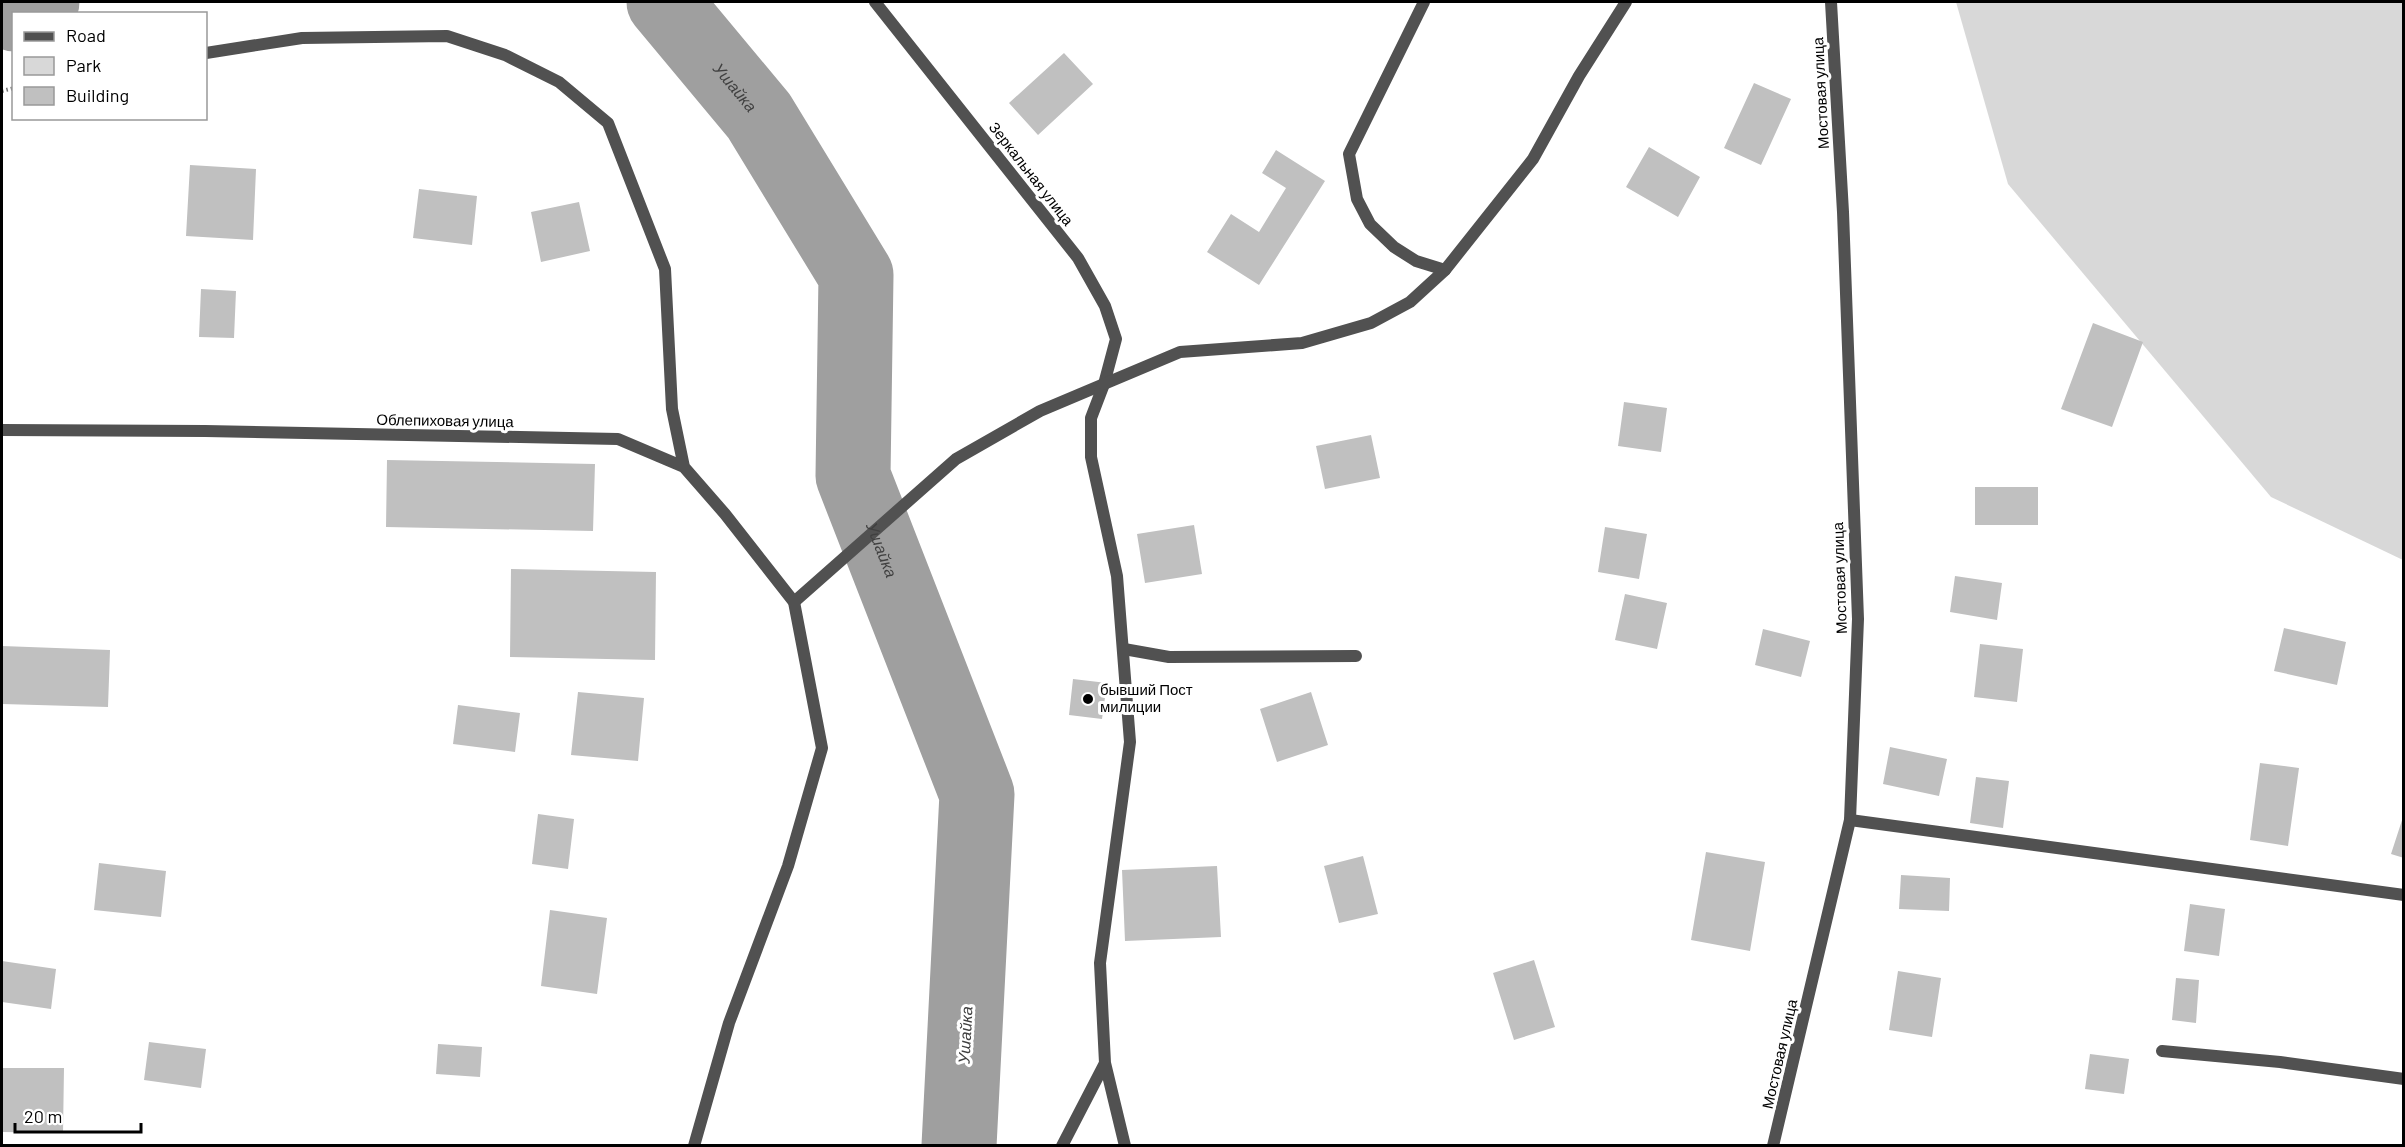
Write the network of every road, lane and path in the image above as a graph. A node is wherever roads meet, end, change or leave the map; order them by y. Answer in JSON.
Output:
{"nodes":[{"id":1,"x":875,"y":2,"type":"edge"},
{"id":2,"x":1424,"y":2,"type":"edge"},
{"id":3,"x":1626,"y":2,"type":"edge"},
{"id":4,"x":1831,"y":2,"type":"edge"},
{"id":5,"x":207,"y":53,"type":"edge"},
{"id":6,"x":1445,"y":270,"type":"junction"},
{"id":7,"x":1104,"y":384,"type":"junction"},
{"id":8,"x":2,"y":430,"type":"edge"},
{"id":9,"x":684,"y":467,"type":"junction"},
{"id":10,"x":794,"y":602,"type":"junction"},
{"id":11,"x":1124,"y":649,"type":"junction"},
{"id":12,"x":1356,"y":656,"type":"dead end"},
{"id":13,"x":1850,"y":820,"type":"junction"},
{"id":14,"x":2403,"y":895,"type":"edge"},
{"id":15,"x":2162,"y":1052,"type":"dead end"},
{"id":16,"x":1105,"y":1063,"type":"junction"},
{"id":17,"x":2403,"y":1079,"type":"edge"},
{"id":18,"x":694,"y":1146,"type":"edge"},
{"id":19,"x":1062,"y":1146,"type":"edge"},
{"id":20,"x":1125,"y":1146,"type":"edge"},
{"id":21,"x":1773,"y":1146,"type":"edge"}],
"edges":[{"from":1,"to":7,"type":"street","name":"Зеркальная улица"},
{"from":2,"to":6,"type":"street"},
{"from":3,"to":6,"type":"street"},
{"from":4,"to":13,"type":"street","name":"Мостовая улица"},
{"from":5,"to":9,"type":"street"},
{"from":6,"to":7,"type":"street"},
{"from":7,"to":10,"type":"street"},
{"from":7,"to":11,"type":"street","name":"Зеркальная улица"},
{"from":8,"to":9,"type":"street","name":"Облепиховая улица"},
{"from":9,"to":10,"type":"street","name":"Облепиховая улица"},
{"from":10,"to":18,"type":"street"},
{"from":11,"to":12,"type":"street"},
{"from":11,"to":16,"type":"street","name":"Зеркальная улица"},
{"from":13,"to":14,"type":"street"},
{"from":13,"to":21,"type":"street","name":"Мостовая улица"},
{"from":15,"to":17,"type":"street"},
{"from":16,"to":19,"type":"street"},
{"from":16,"to":20,"type":"street","name":"Зеркальная улица"}]}
